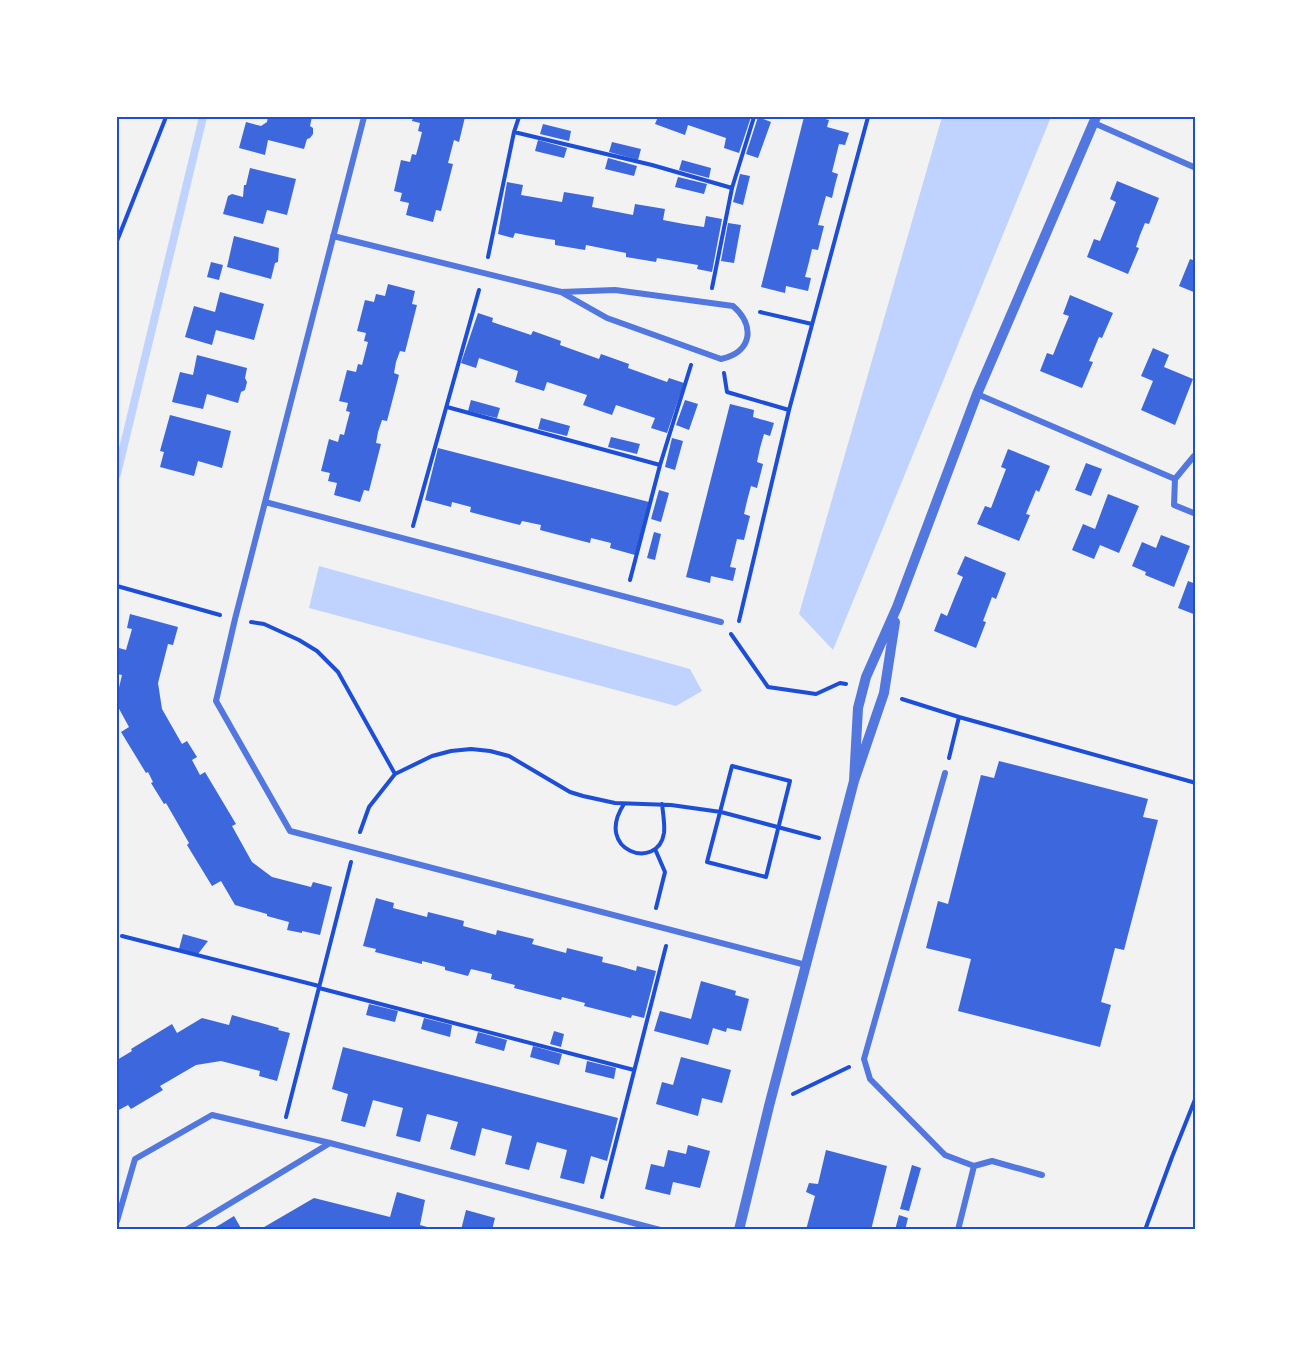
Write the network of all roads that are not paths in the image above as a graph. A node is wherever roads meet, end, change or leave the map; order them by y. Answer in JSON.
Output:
{"nodes":[{"id":1,"x":364,"y":117,"type":"edge"},
{"id":2,"x":1095,"y":120,"type":"edge"},
{"id":3,"x":1196,"y":168,"type":"edge"},
{"id":4,"x":333,"y":236,"type":"junction"},
{"id":5,"x":561,"y":292,"type":"junction"},
{"id":6,"x":977,"y":394,"type":"junction"},
{"id":7,"x":1196,"y":457,"type":"edge"},
{"id":8,"x":1175,"y":479,"type":"junction"},
{"id":9,"x":265,"y":502,"type":"junction"},
{"id":10,"x":1196,"y":513,"type":"edge"},
{"id":11,"x":897,"y":607,"type":"junction"},
{"id":12,"x":721,"y":622,"type":"road end"},
{"id":13,"x":945,"y":773,"type":"road end"},
{"id":14,"x":854,"y":781,"type":"junction"},
{"id":15,"x":806,"y":965,"type":"junction"},
{"id":16,"x":330,"y":1143,"type":"junction"},
{"id":17,"x":974,"y":1166,"type":"junction"},
{"id":18,"x":1042,"y":1175,"type":"dead end"},
{"id":19,"x":117,"y":1221,"type":"edge"},
{"id":20,"x":186,"y":1230,"type":"edge"},
{"id":21,"x":660,"y":1230,"type":"edge"},
{"id":22,"x":739,"y":1230,"type":"edge"},
{"id":23,"x":958,"y":1230,"type":"edge"}],
"edges":[{"from":1,"to":4,"type":"street"},
{"from":2,"to":3,"type":"street"},
{"from":2,"to":6,"type":"street"},
{"from":4,"to":5,"type":"street"},
{"from":4,"to":9,"type":"street"},
{"from":5,"to":5,"type":"street"},
{"from":6,"to":8,"type":"street"},
{"from":6,"to":11,"type":"street"},
{"from":7,"to":8,"type":"street"},
{"from":8,"to":10,"type":"street"},
{"from":9,"to":12,"type":"street"},
{"from":9,"to":15,"type":"street"},
{"from":11,"to":14,"type":"street"},
{"from":11,"to":14,"type":"street"},
{"from":13,"to":17,"type":"street"},
{"from":14,"to":15,"type":"street"},
{"from":15,"to":22,"type":"street"},
{"from":16,"to":19,"type":"street"},
{"from":16,"to":20,"type":"street"},
{"from":16,"to":21,"type":"street"},
{"from":17,"to":18,"type":"street"},
{"from":17,"to":23,"type":"street"}]}
